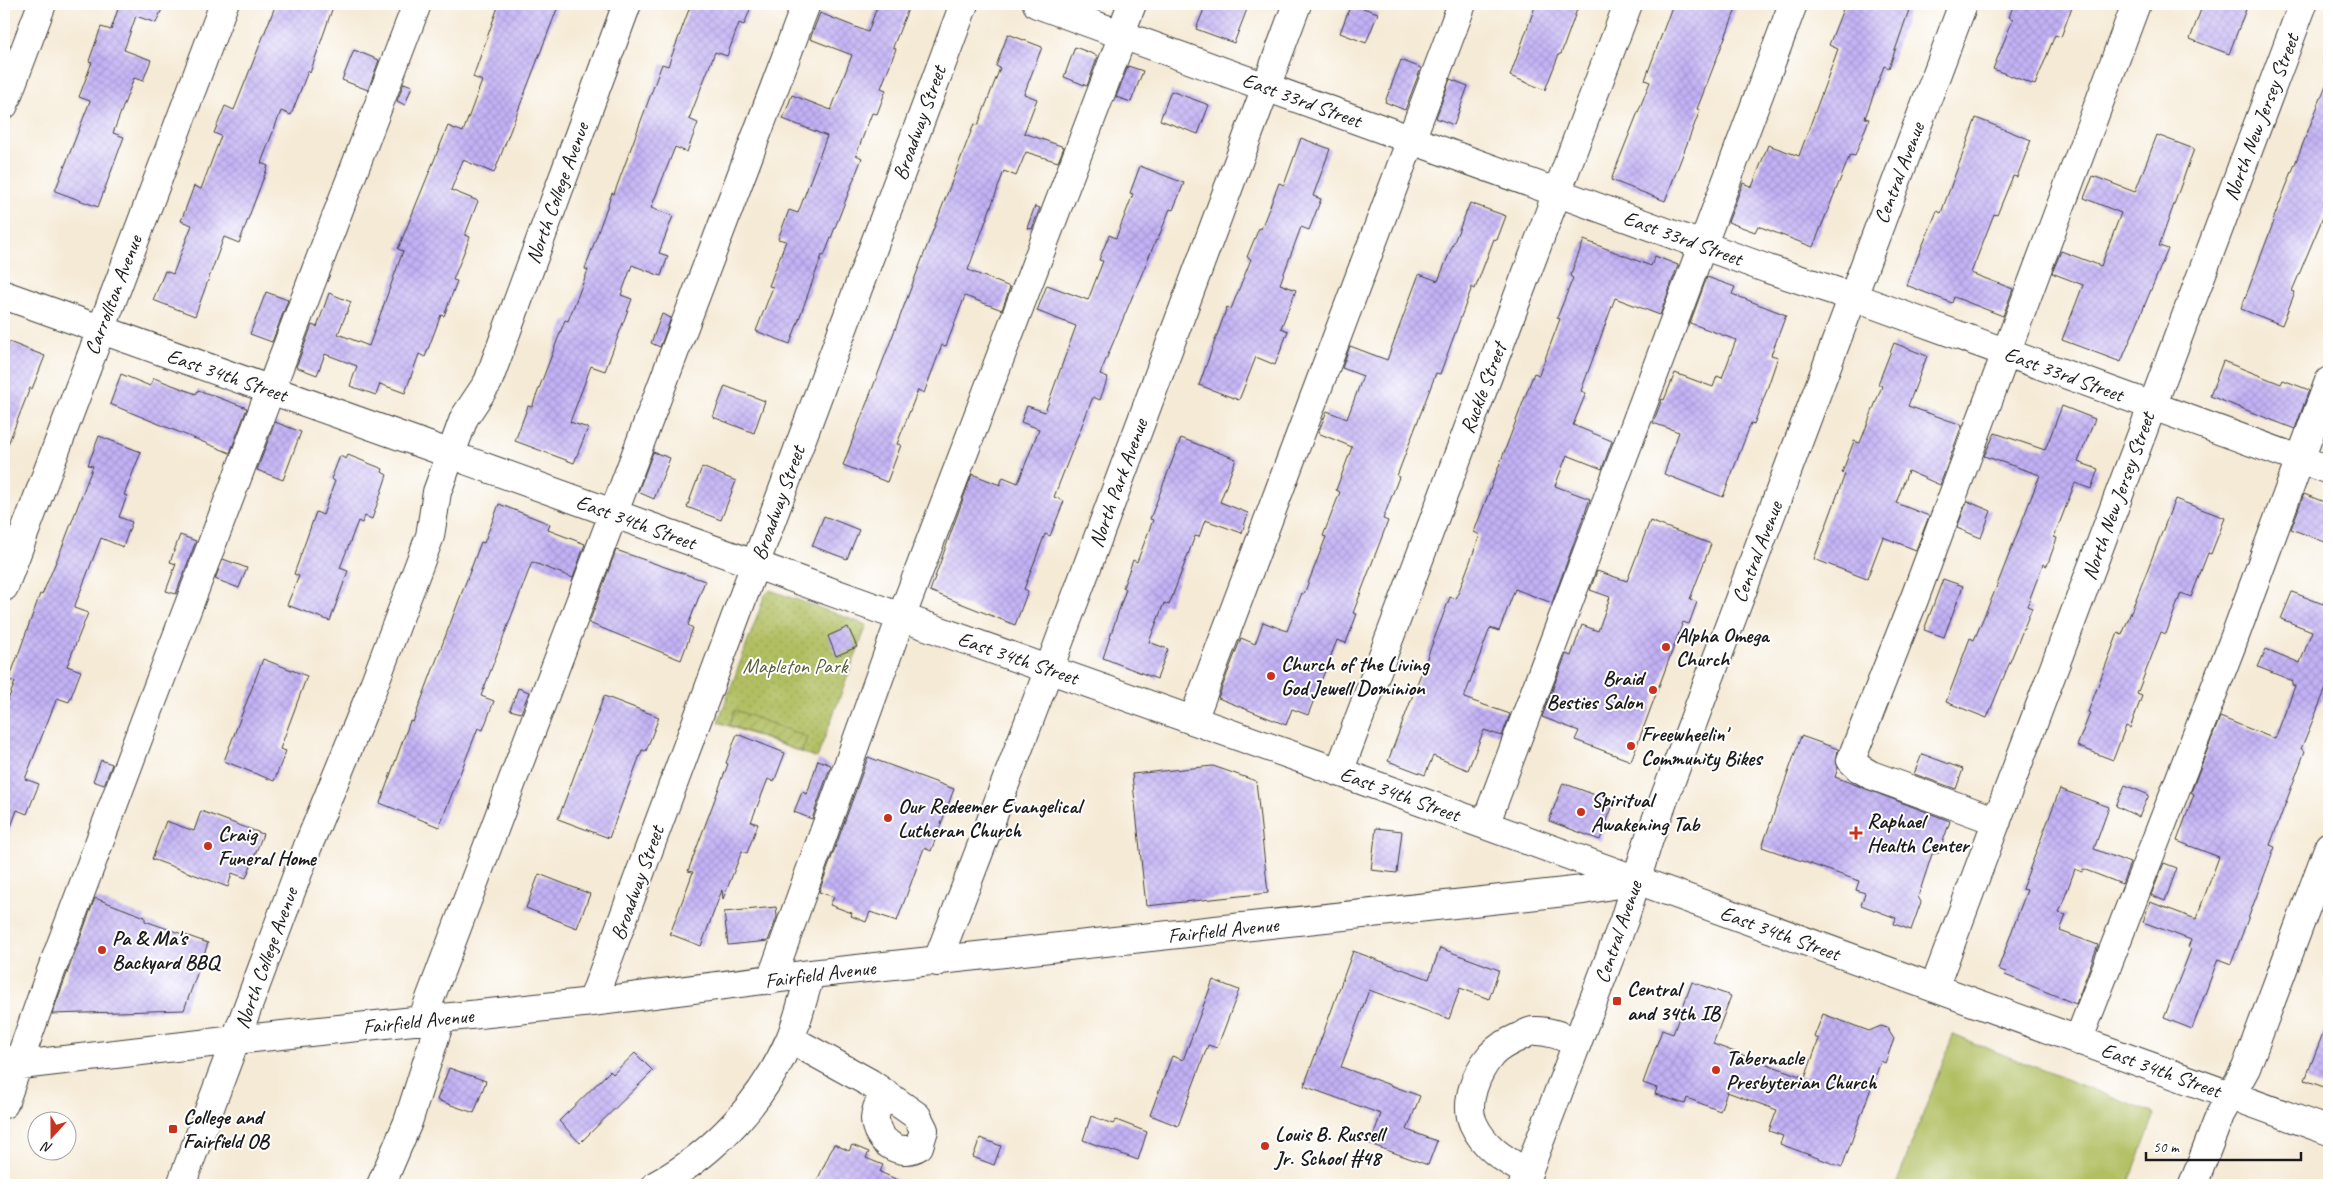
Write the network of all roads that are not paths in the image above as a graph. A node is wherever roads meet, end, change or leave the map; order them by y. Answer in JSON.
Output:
{"nodes":[{"id":1,"x":42,"y":4,"type":"edge"},
{"id":2,"x":224,"y":4,"type":"edge"},
{"id":3,"x":417,"y":4,"type":"edge"},
{"id":4,"x":627,"y":4,"type":"edge"},
{"id":5,"x":806,"y":4,"type":"edge"},
{"id":6,"x":964,"y":4,"type":"edge"},
{"id":7,"x":1037,"y":4,"type":"edge"},
{"id":8,"x":1132,"y":4,"type":"edge"},
{"id":9,"x":1296,"y":4,"type":"edge"},
{"id":10,"x":1462,"y":4,"type":"edge"},
{"id":11,"x":1628,"y":4,"type":"edge"},
{"id":12,"x":1794,"y":4,"type":"edge"},
{"id":13,"x":1962,"y":4,"type":"edge"},
{"id":14,"x":2136,"y":4,"type":"edge"},
{"id":15,"x":2304,"y":4,"type":"edge"},
{"id":16,"x":1123,"y":35,"type":"junction"},
{"id":17,"x":1265,"y":87,"type":"junction"},
{"id":18,"x":4,"y":105,"type":"edge"},
{"id":19,"x":1411,"y":140,"type":"junction"},
{"id":20,"x":1557,"y":192,"type":"junction"},
{"id":21,"x":1704,"y":246,"type":"junction"},
{"id":22,"x":4,"y":295,"type":"edge"},
{"id":23,"x":1852,"y":298,"type":"junction"},
{"id":24,"x":100,"y":331,"type":"junction"},
{"id":25,"x":2006,"y":353,"type":"junction"},
{"id":26,"x":2329,"y":381,"type":"edge"},
{"id":27,"x":269,"y":390,"type":"junction"},
{"id":28,"x":2151,"y":405,"type":"junction"},
{"id":29,"x":460,"y":458,"type":"junction"},
{"id":30,"x":2301,"y":459,"type":"junction"},
{"id":31,"x":2329,"y":470,"type":"edge"},
{"id":32,"x":612,"y":514,"type":"junction"},
{"id":33,"x":755,"y":565,"type":"junction"},
{"id":34,"x":4,"y":587,"type":"edge"},
{"id":35,"x":901,"y":617,"type":"junction"},
{"id":36,"x":1049,"y":669,"type":"junction"},
{"id":37,"x":1193,"y":720,"type":"junction"},
{"id":38,"x":1339,"y":772,"type":"junction"},
{"id":39,"x":1997,"y":821,"type":"junction"},
{"id":40,"x":1485,"y":825,"type":"junction"},
{"id":41,"x":2329,"y":846,"type":"edge"},
{"id":42,"x":1636,"y":881,"type":"junction"},
{"id":43,"x":937,"y":962,"type":"junction"},
{"id":44,"x":811,"y":974,"type":"junction"},
{"id":45,"x":770,"y":980,"type":"junction"},
{"id":46,"x":1934,"y":988,"type":"junction"},
{"id":47,"x":592,"y":1002,"type":"junction"},
{"id":48,"x":432,"y":1019,"type":"junction"},
{"id":49,"x":790,"y":1039,"type":"junction"},
{"id":50,"x":235,"y":1040,"type":"junction"},
{"id":51,"x":2078,"y":1041,"type":"junction"},
{"id":52,"x":1577,"y":1043,"type":"junction"},
{"id":53,"x":11,"y":1066,"type":"edge"},
{"id":54,"x":885,"y":1094,"type":"dead end"},
{"id":55,"x":2231,"y":1096,"type":"junction"},
{"id":56,"x":4,"y":1104,"type":"edge"},
{"id":57,"x":2329,"y":1130,"type":"edge"},
{"id":58,"x":1526,"y":1179,"type":"edge"},
{"id":59,"x":181,"y":1185,"type":"edge"},
{"id":60,"x":381,"y":1185,"type":"edge"},
{"id":61,"x":656,"y":1185,"type":"edge"},
{"id":62,"x":2193,"y":1185,"type":"edge"}],
"edges":[{"from":1,"to":18,"type":"street"},
{"from":2,"to":24,"type":"street","name":"Carrollton Avenue"},
{"from":3,"to":27,"type":"street"},
{"from":4,"to":29,"type":"street","name":"North College Avenue"},
{"from":5,"to":32,"type":"street"},
{"from":6,"to":33,"type":"street","name":"Broadway Street"},
{"from":7,"to":16,"type":"street","name":"East 33rd Street"},
{"from":8,"to":16,"type":"street"},
{"from":9,"to":17,"type":"street","name":"North Park Avenue"},
{"from":10,"to":19,"type":"street"},
{"from":11,"to":20,"type":"street","name":"Ruckle Street"},
{"from":12,"to":21,"type":"street"},
{"from":13,"to":23,"type":"street","name":"Central Avenue"},
{"from":14,"to":25,"type":"street"},
{"from":15,"to":28,"type":"street","name":"North New Jersey Street"},
{"from":16,"to":17,"type":"street","name":"East 33rd Street"},
{"from":16,"to":35,"type":"street"},
{"from":17,"to":19,"type":"street","name":"East 33rd Street"},
{"from":17,"to":36,"type":"street","name":"North Park Avenue"},
{"from":19,"to":20,"type":"street","name":"East 33rd Street"},
{"from":19,"to":37,"type":"street"},
{"from":20,"to":21,"type":"street","name":"East 33rd Street"},
{"from":20,"to":38,"type":"street","name":"Ruckle Street"},
{"from":21,"to":23,"type":"street","name":"East 33rd Street"},
{"from":21,"to":40,"type":"street"},
{"from":22,"to":24,"type":"street","name":"East 34th Street"},
{"from":23,"to":25,"type":"street","name":"East 33rd Street"},
{"from":23,"to":42,"type":"street","name":"Central Avenue"},
{"from":24,"to":27,"type":"street","name":"East 34th Street"},
{"from":24,"to":34,"type":"street","name":"Carrollton Avenue"},
{"from":25,"to":28,"type":"street","name":"East 33rd Street"},
{"from":25,"to":39,"type":"street"},
{"from":26,"to":30,"type":"street"},
{"from":27,"to":29,"type":"street","name":"East 34th Street"},
{"from":27,"to":53,"type":"street"},
{"from":28,"to":30,"type":"street","name":"East 33rd Street"},
{"from":28,"to":39,"type":"street","name":"North New Jersey Street"},
{"from":29,"to":32,"type":"street","name":"East 34th Street"},
{"from":29,"to":50,"type":"street","name":"North College Avenue"},
{"from":30,"to":31,"type":"street","name":"East 33rd Street"},
{"from":30,"to":51,"type":"street"},
{"from":32,"to":33,"type":"street","name":"East 34th Street"},
{"from":32,"to":48,"type":"street"},
{"from":33,"to":35,"type":"street","name":"East 34th Street"},
{"from":33,"to":47,"type":"street","name":"Broadway Street"},
{"from":35,"to":36,"type":"street","name":"East 34th Street"},
{"from":35,"to":45,"type":"street"},
{"from":36,"to":37,"type":"street","name":"East 34th Street"},
{"from":36,"to":43,"type":"street","name":"North Park Avenue"},
{"from":37,"to":38,"type":"street","name":"East 34th Street"},
{"from":38,"to":40,"type":"street","name":"East 34th Street"},
{"from":39,"to":46,"type":"street","name":"North New Jersey Street"},
{"from":40,"to":42,"type":"street","name":"East 34th Street"},
{"from":41,"to":55,"type":"street"},
{"from":42,"to":43,"type":"street","name":"Fairfield Avenue"},
{"from":42,"to":46,"type":"street","name":"East 34th Street"},
{"from":42,"to":52,"type":"street","name":"Central Avenue"},
{"from":43,"to":44,"type":"street","name":"Fairfield Avenue"},
{"from":44,"to":45,"type":"street","name":"Fairfield Avenue"},
{"from":44,"to":49,"type":"street"},
{"from":45,"to":47,"type":"street","name":"Fairfield Avenue"},
{"from":46,"to":51,"type":"street","name":"East 34th Street"},
{"from":47,"to":48,"type":"street","name":"Fairfield Avenue"},
{"from":48,"to":50,"type":"street","name":"Fairfield Avenue"},
{"from":48,"to":60,"type":"street"},
{"from":49,"to":54,"type":"street"},
{"from":49,"to":61,"type":"street"},
{"from":50,"to":53,"type":"street","name":"Fairfield Avenue"},
{"from":50,"to":59,"type":"street","name":"North College Avenue"},
{"from":51,"to":55,"type":"street","name":"East 34th Street"},
{"from":52,"to":58,"type":"street","name":"Central Avenue"},
{"from":52,"to":58,"type":"street"},
{"from":53,"to":56,"type":"street"},
{"from":55,"to":57,"type":"street","name":"East 34th Street"},
{"from":55,"to":62,"type":"street"}]}
